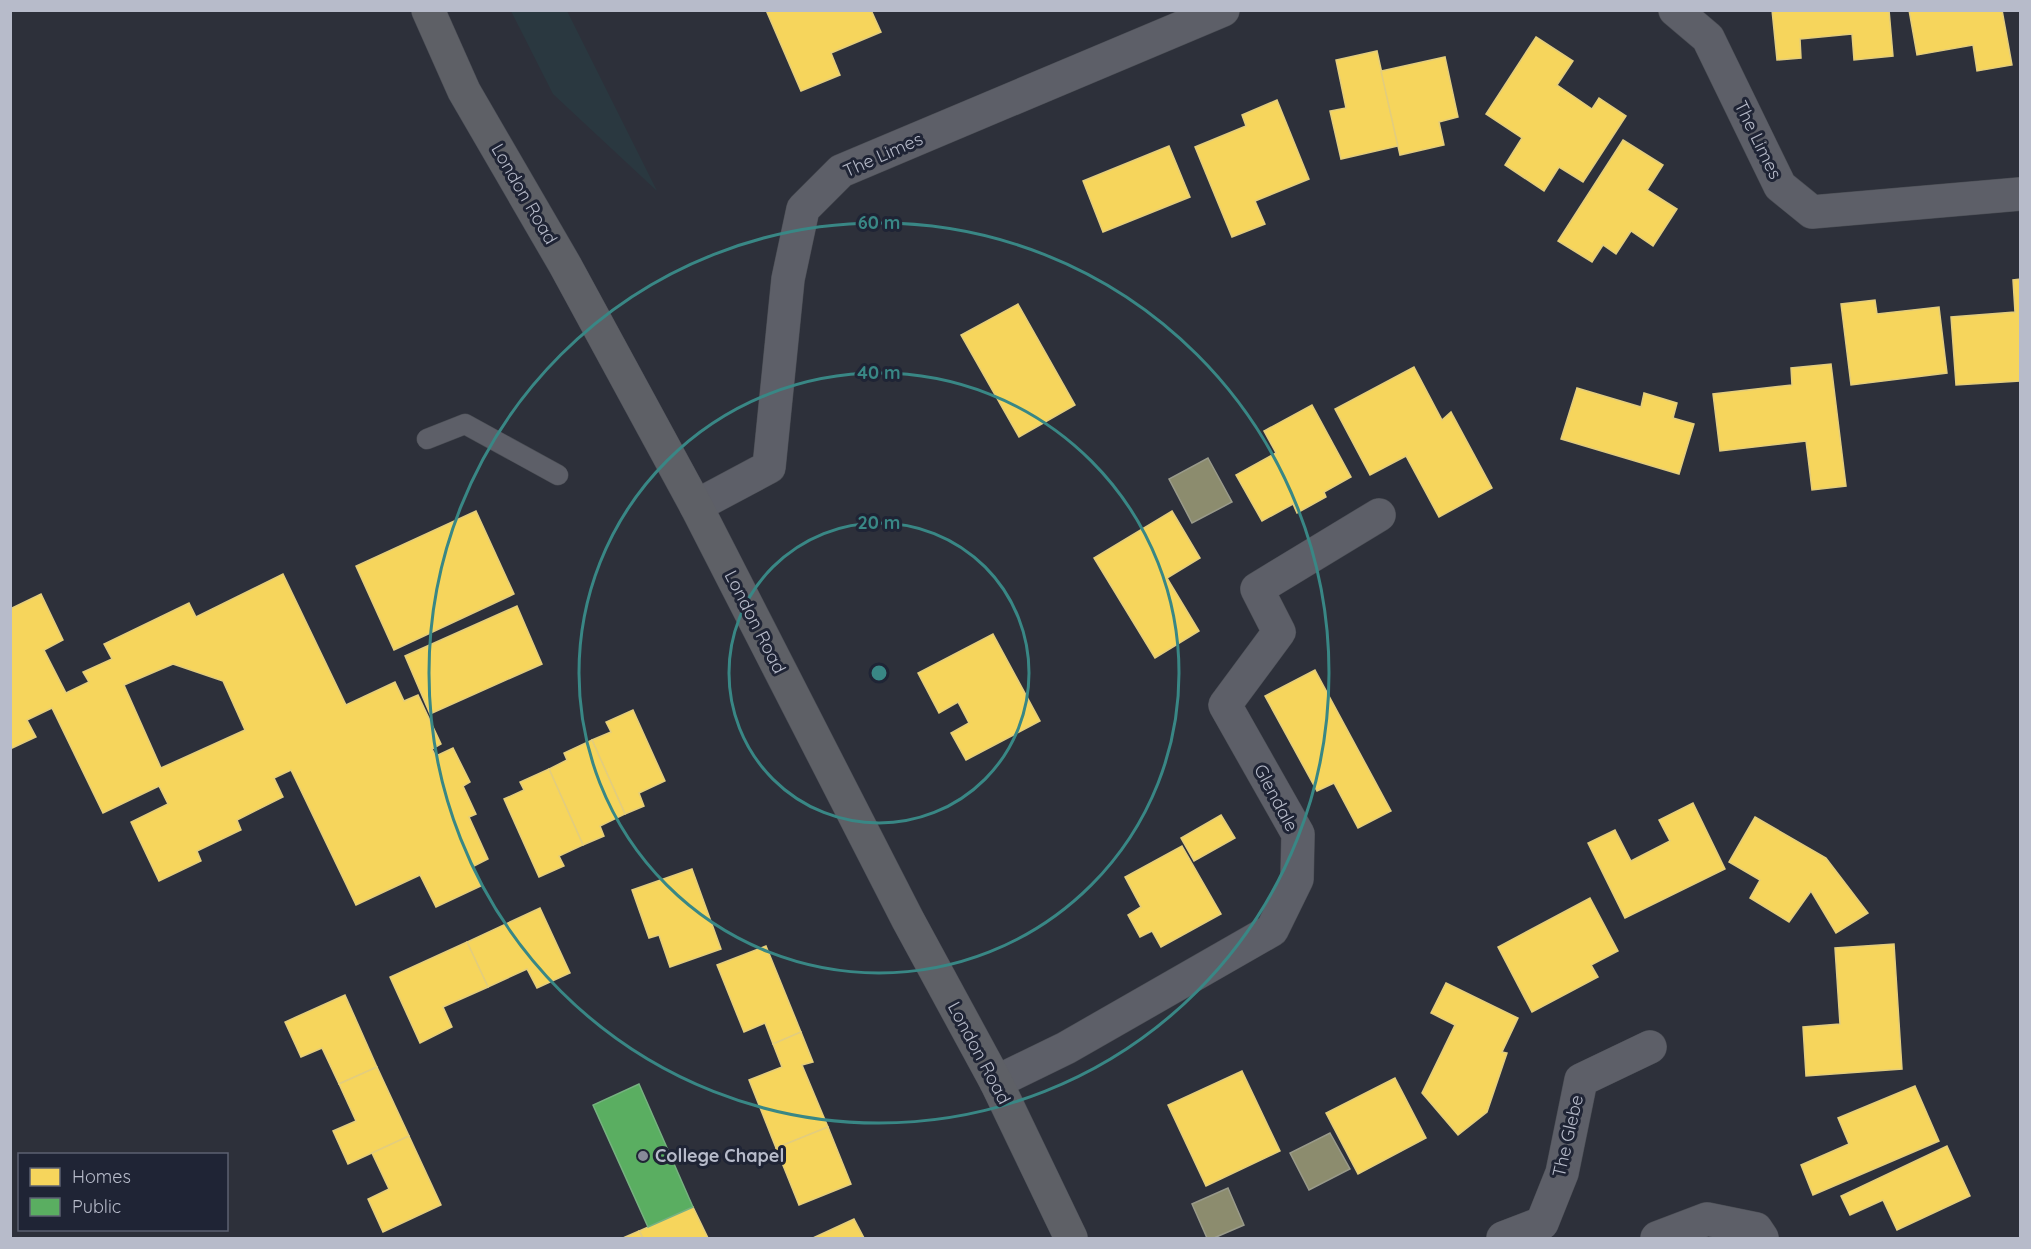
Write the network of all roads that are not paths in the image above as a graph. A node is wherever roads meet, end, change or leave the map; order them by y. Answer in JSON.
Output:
{"nodes":[{"id":1,"x":428,"y":10,"type":"edge"},
{"id":2,"x":1223,"y":10,"type":"edge"},
{"id":3,"x":1675,"y":10,"type":"edge"},
{"id":4,"x":2020,"y":194,"type":"edge"},
{"id":5,"x":427,"y":439,"type":"dead end"},
{"id":6,"x":558,"y":475,"type":"dead end"},
{"id":7,"x":696,"y":506,"type":"junction"},
{"id":8,"x":1379,"y":515,"type":"dead end"},
{"id":9,"x":1650,"y":1047,"type":"dead end"},
{"id":10,"x":996,"y":1082,"type":"junction"},
{"id":11,"x":1546,"y":1231,"type":"edge"},
{"id":12,"x":1071,"y":1239,"type":"edge"},
{"id":13,"x":1503,"y":1239,"type":"edge"},
{"id":14,"x":1657,"y":1239,"type":"edge"},
{"id":15,"x":1761,"y":1239,"type":"edge"}],
"edges":[{"from":1,"to":7,"type":"highway","name":"London Road"},
{"from":2,"to":7,"type":"street","name":"The Limes"},
{"from":3,"to":4,"type":"street","name":"The Limes"},
{"from":5,"to":6,"type":"lane"},
{"from":7,"to":10,"type":"highway","name":"London Road"},
{"from":8,"to":10,"type":"street","name":"Glendale"},
{"from":9,"to":11,"type":"street","name":"The Glebe"},
{"from":10,"to":12,"type":"highway","name":"London Road"},
{"from":11,"to":13,"type":"street","name":"The Glebe"},
{"from":14,"to":15,"type":"street"}]}
